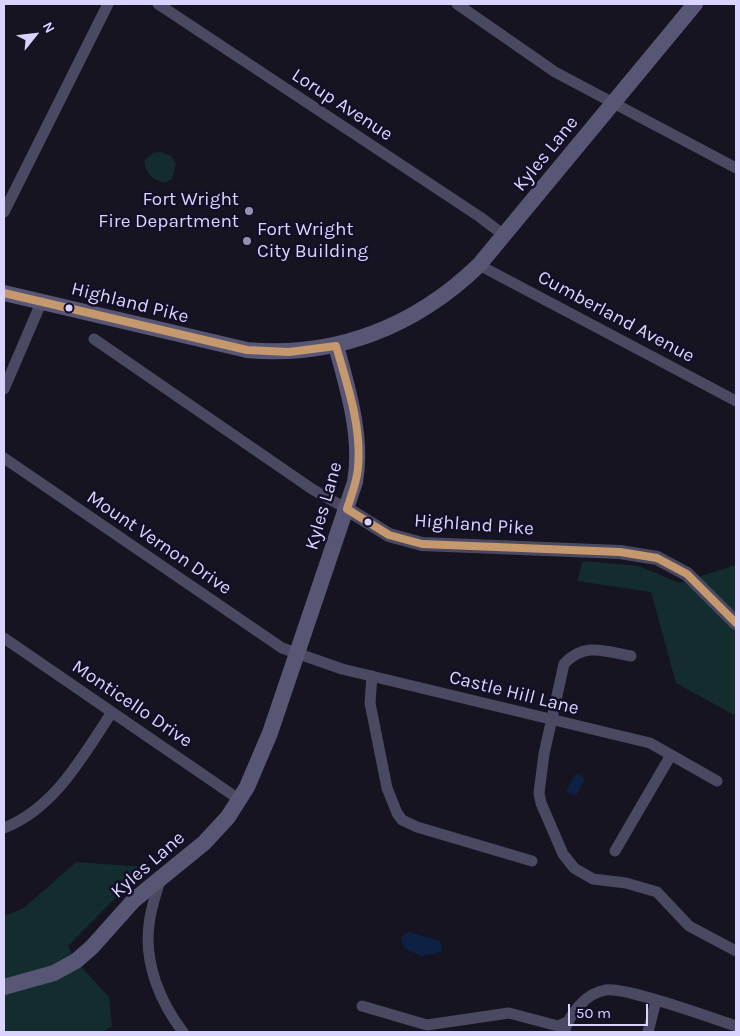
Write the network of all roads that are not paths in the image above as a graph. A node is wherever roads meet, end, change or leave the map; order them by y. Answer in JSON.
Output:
{"nodes":[{"id":1,"x":108,"y":4,"type":"edge"},
{"id":2,"x":158,"y":4,"type":"edge"},
{"id":3,"x":457,"y":4,"type":"edge"},
{"id":4,"x":695,"y":4,"type":"edge"},
{"id":5,"x":614,"y":103,"type":"junction"},
{"id":6,"x":736,"y":168,"type":"edge"},
{"id":7,"x":4,"y":212,"type":"edge"},
{"id":8,"x":505,"y":236,"type":"junction"},
{"id":9,"x":479,"y":265,"type":"junction"},
{"id":10,"x":4,"y":293,"type":"edge"},
{"id":11,"x":42,"y":303,"type":"junction"},
{"id":12,"x":94,"y":339,"type":"dead end"},
{"id":13,"x":336,"y":346,"type":"junction"},
{"id":14,"x":4,"y":390,"type":"edge"},
{"id":15,"x":736,"y":400,"type":"edge"},
{"id":16,"x":4,"y":458,"type":"edge"},
{"id":17,"x":347,"y":509,"type":"junction"},
{"id":18,"x":736,"y":623,"type":"edge"},
{"id":19,"x":4,"y":638,"type":"edge"},
{"id":20,"x":297,"y":655,"type":"junction"},
{"id":21,"x":630,"y":656,"type":"dead end"},
{"id":22,"x":372,"y":676,"type":"junction"},
{"id":23,"x":112,"y":712,"type":"junction"},
{"id":24,"x":551,"y":721,"type":"junction"},
{"id":25,"x":671,"y":755,"type":"junction"},
{"id":26,"x":717,"y":781,"type":"dead end"},
{"id":27,"x":240,"y":800,"type":"junction"},
{"id":28,"x":4,"y":828,"type":"edge"},
{"id":29,"x":616,"y":851,"type":"dead end"},
{"id":30,"x":532,"y":861,"type":"dead end"},
{"id":31,"x":160,"y":880,"type":"junction"},
{"id":32,"x":736,"y":951,"type":"edge"},
{"id":33,"x":4,"y":987,"type":"edge"},
{"id":34,"x":656,"y":1001,"type":"junction"},
{"id":35,"x":362,"y":1006,"type":"dead end"},
{"id":36,"x":736,"y":1026,"type":"edge"},
{"id":37,"x":566,"y":1027,"type":"edge"},
{"id":38,"x":183,"y":1032,"type":"edge"},
{"id":39,"x":648,"y":1032,"type":"edge"}],
"edges":[{"from":1,"to":7,"type":"street"},
{"from":2,"to":8,"type":"street","name":"Lorup Avenue"},
{"from":3,"to":5,"type":"street"},
{"from":4,"to":5,"type":"main road","name":"Kyles Lane"},
{"from":5,"to":6,"type":"street"},
{"from":5,"to":8,"type":"main road","name":"Kyles Lane"},
{"from":8,"to":9,"type":"main road","name":"Kyles Lane"},
{"from":9,"to":13,"type":"main road","name":"Kyles Lane"},
{"from":9,"to":15,"type":"street","name":"Cumberland Avenue"},
{"from":10,"to":11,"type":"main road","name":"Highland Pike"},
{"from":11,"to":13,"type":"main road","name":"Highland Pike"},
{"from":11,"to":14,"type":"street"},
{"from":12,"to":17,"type":"street","name":"Highland Pike"},
{"from":13,"to":17,"type":"main road","name":"Kyles Lane"},
{"from":16,"to":20,"type":"street","name":"Mount Vernon Drive"},
{"from":17,"to":18,"type":"street","name":"Highland Pike"},
{"from":17,"to":20,"type":"main road","name":"Kyles Lane"},
{"from":19,"to":23,"type":"street","name":"Monticello Drive"},
{"from":20,"to":22,"type":"street","name":"Castle Hill Lane"},
{"from":20,"to":27,"type":"main road","name":"Kyles Lane"},
{"from":21,"to":24,"type":"street"},
{"from":22,"to":24,"type":"street","name":"Castle Hill Lane"},
{"from":22,"to":30,"type":"street"},
{"from":23,"to":27,"type":"street","name":"Monticello Drive"},
{"from":23,"to":28,"type":"street"},
{"from":24,"to":25,"type":"street","name":"Castle Hill Lane"},
{"from":24,"to":32,"type":"street"},
{"from":25,"to":26,"type":"street","name":"Castle Hill Lane"},
{"from":25,"to":29,"type":"street"},
{"from":27,"to":31,"type":"main road","name":"Kyles Lane"},
{"from":31,"to":33,"type":"main road","name":"Kyles Lane"},
{"from":31,"to":38,"type":"street"},
{"from":34,"to":36,"type":"street"},
{"from":34,"to":37,"type":"street"},
{"from":34,"to":39,"type":"street"},
{"from":35,"to":37,"type":"street"}]}
